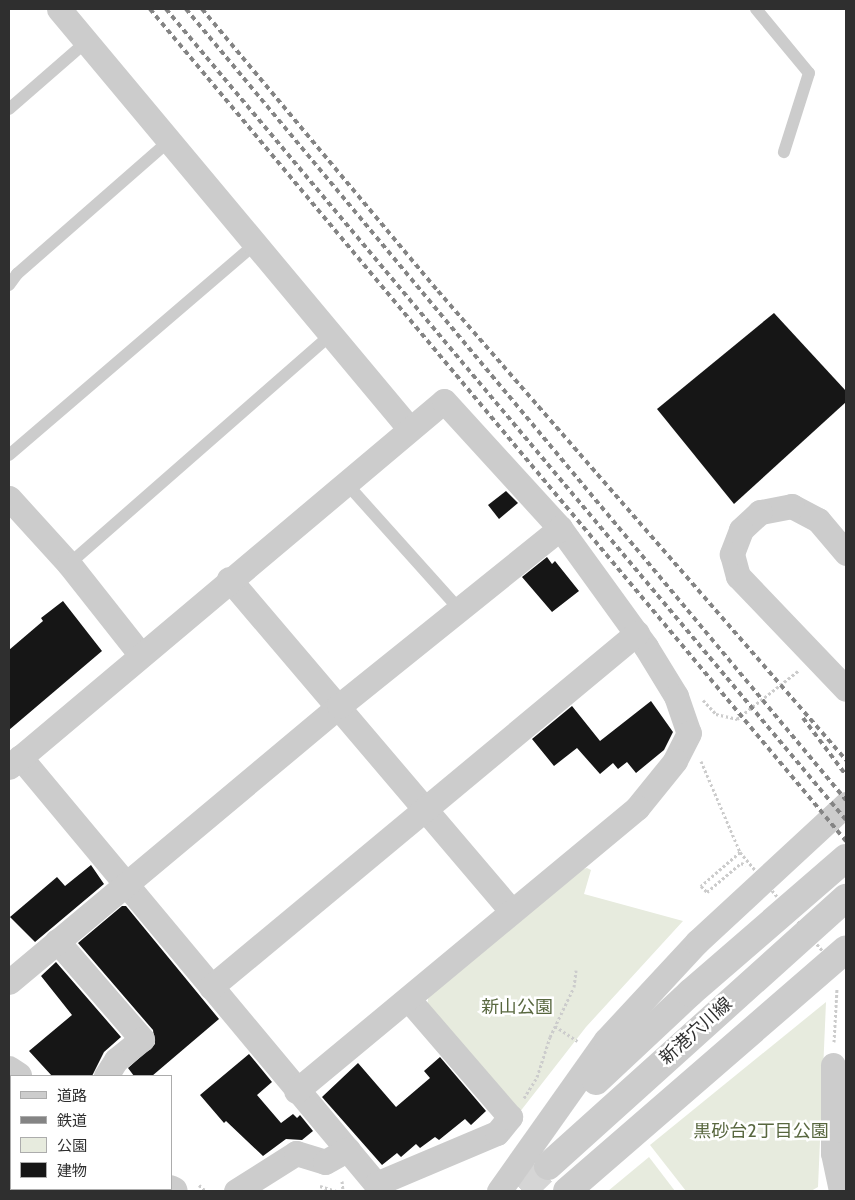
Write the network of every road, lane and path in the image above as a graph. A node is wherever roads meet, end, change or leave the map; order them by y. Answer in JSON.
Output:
{"nodes":[{"id":1,"x":59,"y":9,"type":"edge"},
{"id":2,"x":756,"y":9,"type":"edge"},
{"id":3,"x":86,"y":42,"type":"junction"},
{"id":4,"x":9,"y":109,"type":"edge"},
{"id":5,"x":169,"y":142,"type":"junction"},
{"id":6,"x":784,"y":152,"type":"dead end"},
{"id":7,"x":256,"y":244,"type":"junction"},
{"id":8,"x":9,"y":284,"type":"edge"},
{"id":9,"x":331,"y":335,"type":"junction"},
{"id":10,"x":409,"y":428,"type":"junction"},
{"id":11,"x":9,"y":455,"type":"edge"},
{"id":12,"x":346,"y":483,"type":"junction"},
{"id":13,"x":9,"y":498,"type":"edge"},
{"id":14,"x":560,"y":528,"type":"junction"},
{"id":15,"x":846,"y":553,"type":"edge"},
{"id":16,"x":69,"y":564,"type":"junction"},
{"id":17,"x":230,"y":579,"type":"junction"},
{"id":18,"x":460,"y":610,"type":"junction"},
{"id":19,"x":637,"y":633,"type":"junction"},
{"id":20,"x":140,"y":654,"type":"junction"},
{"id":21,"x":818,"y":656,"type":"junction"},
{"id":22,"x":846,"y":689,"type":"edge"},
{"id":23,"x":697,"y":692,"type":"dead end"},
{"id":24,"x":339,"y":706,"type":"junction"},
{"id":25,"x":689,"y":732,"type":"junction"},
{"id":26,"x":14,"y":762,"type":"edge"},
{"id":27,"x":846,"y":804,"type":"edge"},
{"id":28,"x":425,"y":810,"type":"junction"},
{"id":29,"x":740,"y":852,"type":"junction"},
{"id":30,"x":846,"y":858,"type":"edge"},
{"id":31,"x":741,"y":863,"type":"dead end"},
{"id":32,"x":126,"y":885,"type":"junction"},
{"id":33,"x":846,"y":898,"type":"edge"},
{"id":34,"x":512,"y":912,"type":"junction"},
{"id":35,"x":57,"y":941,"type":"junction"},
{"id":36,"x":838,"y":964,"type":"edge"},
{"id":37,"x":576,"y":970,"type":"dead end"},
{"id":38,"x":9,"y":982,"type":"edge"},
{"id":39,"x":212,"y":987,"type":"junction"},
{"id":40,"x":408,"y":1000,"type":"junction"},
{"id":41,"x":555,"y":1026,"type":"junction"},
{"id":42,"x":580,"y":1043,"type":"dead end"},
{"id":43,"x":833,"y":1066,"type":"joint"},
{"id":44,"x":107,"y":1075,"type":"edge"},
{"id":45,"x":596,"y":1081,"type":"dead end"},
{"id":46,"x":296,"y":1091,"type":"junction"},
{"id":47,"x":507,"y":1113,"type":"junction"},
{"id":48,"x":348,"y":1149,"type":"junction"},
{"id":49,"x":548,"y":1166,"type":"tunnel mouth"},
{"id":50,"x":236,"y":1191,"type":"edge"},
{"id":51,"x":500,"y":1191,"type":"edge"},
{"id":52,"x":567,"y":1191,"type":"edge"},
{"id":53,"x":841,"y":1191,"type":"edge"}],
"edges":[{"from":1,"to":3,"type":"street"},
{"from":2,"to":6,"type":"lane"},
{"from":3,"to":4,"type":"lane"},
{"from":3,"to":5,"type":"street"},
{"from":5,"to":7,"type":"street"},
{"from":5,"to":8,"type":"lane"},
{"from":7,"to":9,"type":"street"},
{"from":7,"to":11,"type":"lane"},
{"from":9,"to":10,"type":"street"},
{"from":9,"to":16,"type":"lane"},
{"from":10,"to":12,"type":"street"},
{"from":10,"to":14,"type":"street"},
{"from":12,"to":17,"type":"street"},
{"from":12,"to":18,"type":"lane"},
{"from":13,"to":16,"type":"street"},
{"from":14,"to":18,"type":"street"},
{"from":14,"to":19,"type":"street"},
{"from":15,"to":21,"type":"street"},
{"from":16,"to":20,"type":"street"},
{"from":17,"to":20,"type":"street"},
{"from":17,"to":24,"type":"street"},
{"from":18,"to":24,"type":"street"},
{"from":19,"to":25,"type":"street"},
{"from":19,"to":28,"type":"street"},
{"from":20,"to":26,"type":"street"},
{"from":21,"to":22,"type":"street"},
{"from":21,"to":23,"type":"path"},
{"from":24,"to":28,"type":"street"},
{"from":24,"to":32,"type":"street"},
{"from":25,"to":29,"type":"path"},
{"from":25,"to":34,"type":"street"},
{"from":26,"to":32,"type":"street"},
{"from":27,"to":51,"type":"street"},
{"from":28,"to":34,"type":"street"},
{"from":28,"to":39,"type":"street"},
{"from":29,"to":31,"type":"path"},
{"from":29,"to":36,"type":"path","bridge":true},
{"from":30,"to":45,"type":"street","name":"新港穴川線"},
{"from":32,"to":35,"type":"street"},
{"from":32,"to":39,"type":"street"},
{"from":33,"to":49,"type":"street","name":"新港穴川線"},
{"from":34,"to":40,"type":"street"},
{"from":35,"to":38,"type":"street"},
{"from":35,"to":44,"type":"street"},
{"from":36,"to":43,"type":"path"},
{"from":36,"to":52,"type":"street"},
{"from":37,"to":41,"type":"path"},
{"from":39,"to":46,"type":"street"},
{"from":40,"to":46,"type":"street"},
{"from":40,"to":47,"type":"street"},
{"from":41,"to":42,"type":"path"},
{"from":41,"to":47,"type":"path"},
{"from":43,"to":53,"type":"street"},
{"from":46,"to":48,"type":"street"},
{"from":47,"to":48,"type":"street"},
{"from":48,"to":50,"type":"street"}]}
